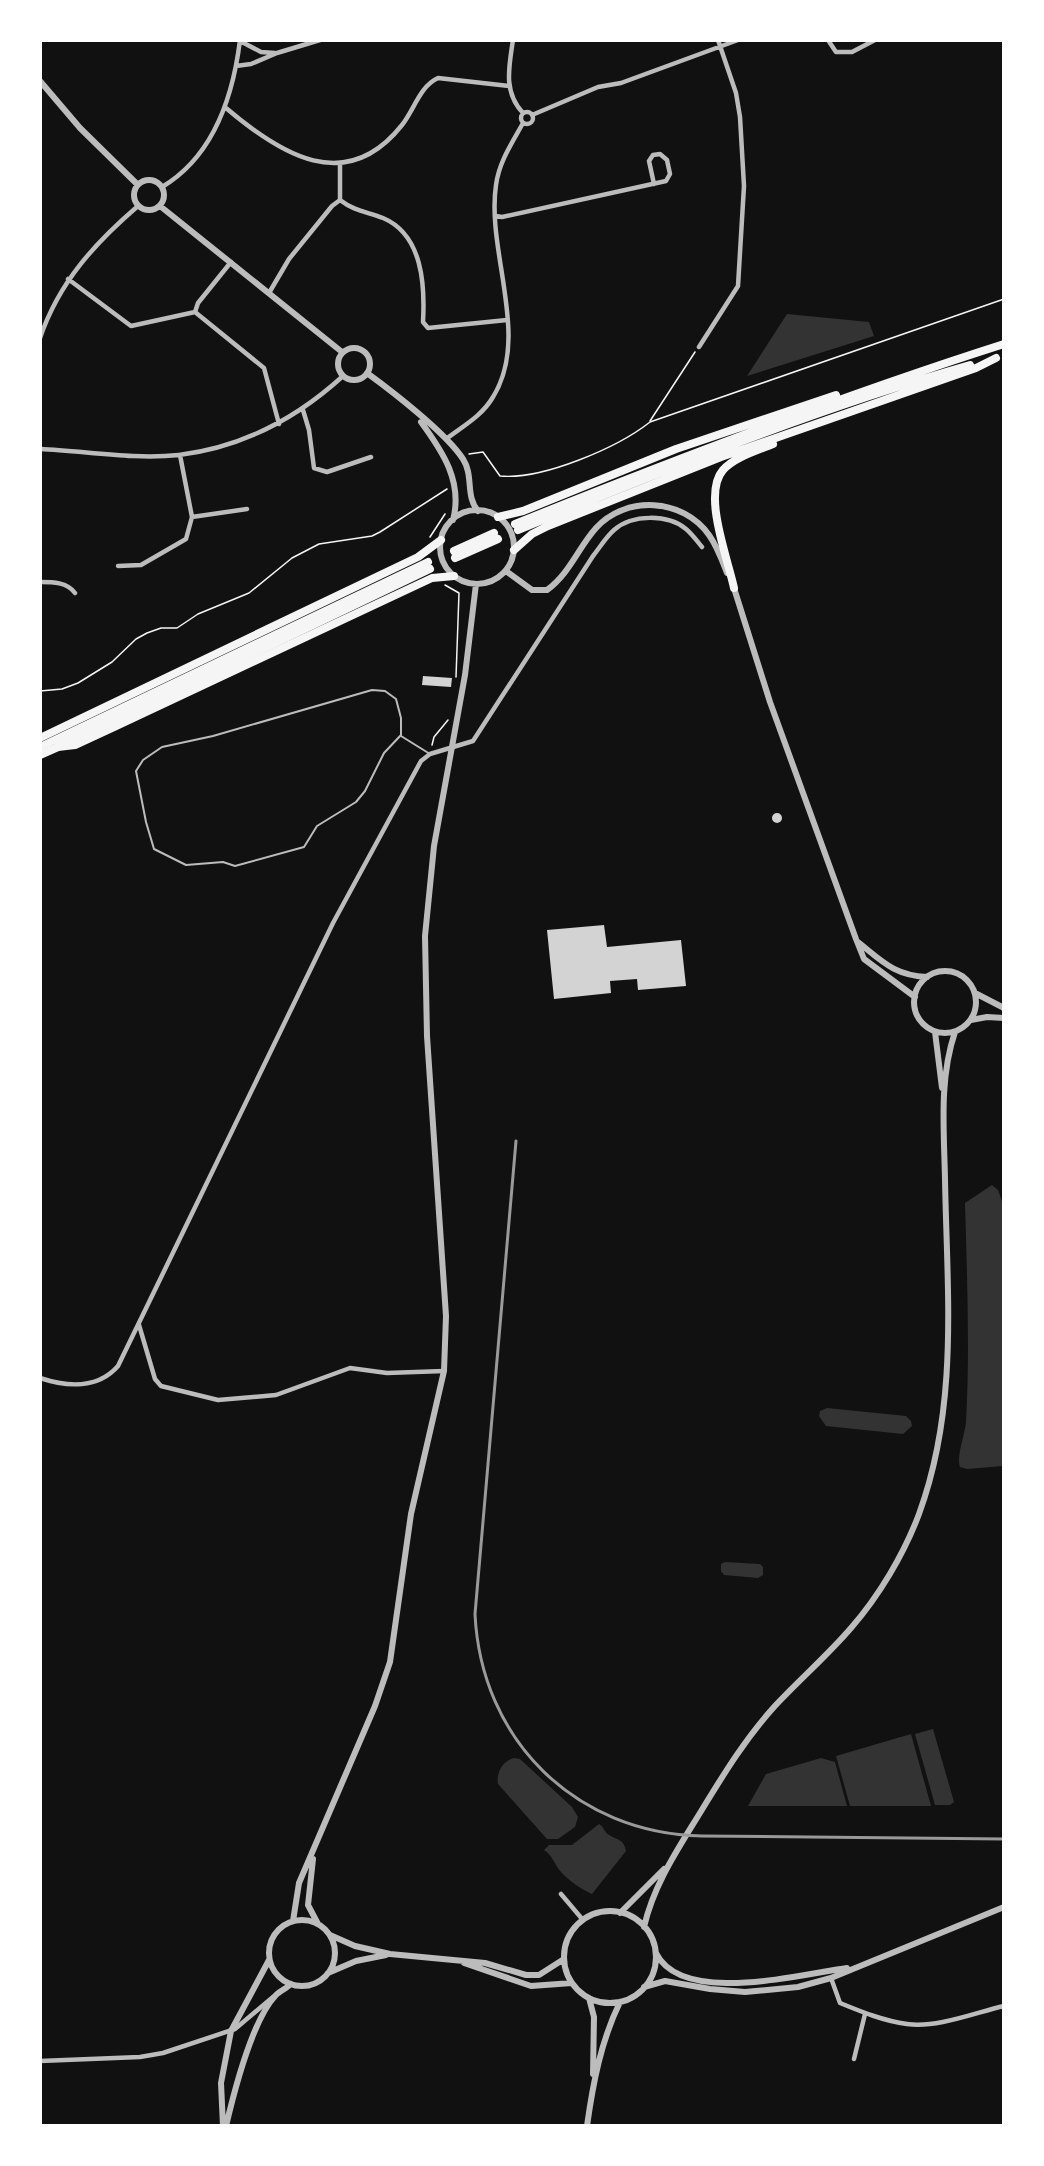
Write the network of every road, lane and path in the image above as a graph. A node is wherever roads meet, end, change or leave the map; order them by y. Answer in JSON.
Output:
{"nodes":[{"id":1,"x":513,"y":40,"type":"edge"},
{"id":2,"x":718,"y":40,"type":"edge"},
{"id":3,"x":738,"y":40,"type":"edge"},
{"id":4,"x":828,"y":40,"type":"edge"},
{"id":5,"x":875,"y":40,"type":"edge"},
{"id":6,"x":317,"y":41,"type":"edge"},
{"id":7,"x":240,"y":43,"type":"edge"},
{"id":8,"x":720,"y":47,"type":"junction"},
{"id":9,"x":277,"y":53,"type":"junction"},
{"id":10,"x":236,"y":66,"type":"junction"},
{"id":11,"x":40,"y":81,"type":"edge"},
{"id":12,"x":509,"y":86,"type":"junction"},
{"id":13,"x":226,"y":108,"type":"junction"},
{"id":14,"x":523,"y":113,"type":"junction"},
{"id":15,"x":532,"y":115,"type":"junction"},
{"id":16,"x":523,"y":123,"type":"junction"},
{"id":17,"x":340,"y":163,"type":"junction"},
{"id":18,"x":654,"y":184,"type":"junction"},
{"id":19,"x":138,"y":185,"type":"junction"},
{"id":20,"x":162,"y":187,"type":"junction"},
{"id":21,"x":340,"y":200,"type":"junction"},
{"id":22,"x":138,"y":206,"type":"junction"},
{"id":23,"x":160,"y":206,"type":"junction"},
{"id":24,"x":496,"y":216,"type":"junction"},
{"id":25,"x":231,"y":262,"type":"junction"},
{"id":26,"x":68,"y":279,"type":"junction"},
{"id":27,"x":269,"y":293,"type":"junction"},
{"id":28,"x":1004,"y":299,"type":"edge"},
{"id":29,"x":195,"y":312,"type":"junction"},
{"id":30,"x":507,"y":320,"type":"junction"},
{"id":31,"x":40,"y":338,"type":"edge"},
{"id":32,"x":1004,"y":344,"type":"edge"},
{"id":33,"x":699,"y":346,"type":"joint"},
{"id":34,"x":342,"y":352,"type":"junction"},
{"id":35,"x":1000,"y":357,"type":"edge"},
{"id":36,"x":367,"y":373,"type":"junction"},
{"id":37,"x":343,"y":376,"type":"junction"},
{"id":38,"x":866,"y":388,"type":"junction"},
{"id":39,"x":303,"y":410,"type":"junction"},
{"id":40,"x":414,"y":411,"type":"junction"},
{"id":41,"x":650,"y":422,"type":"junction"},
{"id":42,"x":279,"y":424,"type":"junction"},
{"id":43,"x":811,"y":427,"type":"junction"},
{"id":44,"x":446,"y":440,"type":"junction"},
{"id":45,"x":40,"y":449,"type":"edge"},
{"id":46,"x":468,"y":454,"type":"dead end"},
{"id":47,"x":180,"y":455,"type":"junction"},
{"id":48,"x":371,"y":457,"type":"dead end"},
{"id":49,"x":452,"y":497,"type":"dead end"},
{"id":50,"x":247,"y":509,"type":"dead end"},
{"id":51,"x":450,"y":509,"type":"dead end"},
{"id":52,"x":478,"y":511,"type":"junction"},
{"id":53,"x":192,"y":517,"type":"junction"},
{"id":54,"x":453,"y":520,"type":"junction"},
{"id":55,"x":502,"y":520,"type":"junction"},
{"id":56,"x":496,"y":536,"type":"dead end"},
{"id":57,"x":441,"y":540,"type":"junction"},
{"id":58,"x":702,"y":547,"type":"dead end"},
{"id":59,"x":514,"y":550,"type":"junction"},
{"id":60,"x":428,"y":551,"type":"junction"},
{"id":61,"x":455,"y":554,"type":"dead end"},
{"id":62,"x":118,"y":567,"type":"dead end"},
{"id":63,"x":506,"y":571,"type":"junction"},
{"id":64,"x":454,"y":576,"type":"junction"},
{"id":65,"x":40,"y":582,"type":"edge"},
{"id":66,"x":476,"y":584,"type":"junction"},
{"id":67,"x":734,"y":588,"type":"junction"},
{"id":68,"x":75,"y":593,"type":"dead end"},
{"id":69,"x":459,"y":593,"type":"dead end"},
{"id":70,"x":456,"y":684,"type":"dead end"},
{"id":71,"x":40,"y":691,"type":"edge"},
{"id":72,"x":451,"y":714,"type":"dead end"},
{"id":73,"x":400,"y":735,"type":"junction"},
{"id":74,"x":40,"y":738,"type":"edge"},
{"id":75,"x":40,"y":747,"type":"edge"},
{"id":76,"x":58,"y":747,"type":"junction"},
{"id":77,"x":450,"y":749,"type":"junction"},
{"id":78,"x":430,"y":753,"type":"junction"},
{"id":79,"x":40,"y":755,"type":"edge"},
{"id":80,"x":856,"y":939,"type":"junction"},
{"id":81,"x":927,"y":977,"type":"junction"},
{"id":82,"x":975,"y":993,"type":"junction"},
{"id":83,"x":915,"y":997,"type":"junction"},
{"id":84,"x":1004,"y":1008,"type":"edge"},
{"id":85,"x":1004,"y":1018,"type":"edge"},
{"id":86,"x":971,"y":1020,"type":"junction"},
{"id":87,"x":935,"y":1032,"type":"junction"},
{"id":88,"x":955,"y":1032,"type":"junction"},
{"id":89,"x":944,"y":1100,"type":"junction"},
{"id":90,"x":139,"y":1325,"type":"junction"},
{"id":91,"x":444,"y":1371,"type":"junction"},
{"id":92,"x":40,"y":1378,"type":"edge"},
{"id":93,"x":314,"y":1852,"type":"junction"},
{"id":94,"x":668,"y":1865,"type":"junction"},
{"id":95,"x":561,"y":1894,"type":"dead end"},
{"id":96,"x":1004,"y":1906,"type":"edge"},
{"id":97,"x":620,"y":1913,"type":"junction"},
{"id":98,"x":583,"y":1920,"type":"junction"},
{"id":99,"x":293,"y":1921,"type":"junction"},
{"id":100,"x":319,"y":1924,"type":"junction"},
{"id":101,"x":644,"y":1927,"type":"junction"},
{"id":102,"x":330,"y":1935,"type":"junction"},
{"id":103,"x":655,"y":1952,"type":"junction"},
{"id":104,"x":390,"y":1954,"type":"junction"},
{"id":105,"x":455,"y":1959,"type":"junction"},
{"id":106,"x":564,"y":1959,"type":"junction"},
{"id":107,"x":269,"y":1960,"type":"junction"},
{"id":108,"x":854,"y":1968,"type":"junction"},
{"id":109,"x":328,"y":1973,"type":"junction"},
{"id":110,"x":831,"y":1978,"type":"junction"},
{"id":111,"x":572,"y":1983,"type":"junction"},
{"id":112,"x":291,"y":1984,"type":"junction"},
{"id":113,"x":644,"y":1987,"type":"junction"},
{"id":114,"x":276,"y":1995,"type":"junction"},
{"id":115,"x":589,"y":1998,"type":"junction"},
{"id":116,"x":620,"y":2002,"type":"junction"},
{"id":117,"x":1004,"y":2006,"type":"edge"},
{"id":118,"x":865,"y":2014,"type":"junction"},
{"id":119,"x":231,"y":2031,"type":"junction"},
{"id":120,"x":854,"y":2059,"type":"dead end"},
{"id":121,"x":40,"y":2061,"type":"edge"},
{"id":122,"x":594,"y":2077,"type":"junction"},
{"id":123,"x":224,"y":2126,"type":"edge"},
{"id":124,"x":587,"y":2126,"type":"edge"}],
"edges":[{"from":1,"to":12,"type":"street"},
{"from":2,"to":8,"type":"street"},
{"from":3,"to":8,"type":"street"},
{"from":4,"to":5,"type":"street"},
{"from":6,"to":9,"type":"street"},
{"from":7,"to":9,"type":"street"},
{"from":7,"to":10,"type":"street"},
{"from":8,"to":15,"type":"street"},
{"from":8,"to":33,"type":"street"},
{"from":9,"to":10,"type":"street"},
{"from":10,"to":13,"type":"street"},
{"from":11,"to":19,"type":"street"},
{"from":12,"to":14,"type":"street"},
{"from":12,"to":17,"type":"street"},
{"from":13,"to":17,"type":"street"},
{"from":13,"to":20,"type":"street"},
{"from":14,"to":15,"type":"street"},
{"from":14,"to":16,"type":"street"},
{"from":15,"to":16,"type":"street"},
{"from":16,"to":24,"type":"street"},
{"from":17,"to":21,"type":"street"},
{"from":18,"to":18,"type":"street"},
{"from":18,"to":24,"type":"street"},
{"from":19,"to":20,"type":"street"},
{"from":19,"to":22,"type":"street"},
{"from":20,"to":23,"type":"street"},
{"from":21,"to":27,"type":"street"},
{"from":21,"to":30,"type":"street"},
{"from":22,"to":23,"type":"street"},
{"from":22,"to":26,"type":"street"},
{"from":23,"to":25,"type":"street"},
{"from":24,"to":30,"type":"street"},
{"from":25,"to":27,"type":"street"},
{"from":25,"to":29,"type":"street"},
{"from":26,"to":29,"type":"street"},
{"from":26,"to":31,"type":"street"},
{"from":27,"to":34,"type":"street"},
{"from":28,"to":41,"type":"path"},
{"from":29,"to":42,"type":"street"},
{"from":30,"to":44,"type":"street"},
{"from":32,"to":38,"type":"main road"},
{"from":33,"to":41,"type":"path"},
{"from":34,"to":36,"type":"street"},
{"from":34,"to":37,"type":"street"},
{"from":35,"to":38,"type":"main road"},
{"from":35,"to":43,"type":"main road"},
{"from":36,"to":37,"type":"street"},
{"from":36,"to":40,"type":"street"},
{"from":37,"to":39,"type":"street"},
{"from":38,"to":55,"type":"main road"},
{"from":39,"to":42,"type":"street"},
{"from":39,"to":48,"type":"street"},
{"from":40,"to":44,"type":"street"},
{"from":40,"to":54,"type":"street"},
{"from":41,"to":46,"type":"path"},
{"from":42,"to":47,"type":"street"},
{"from":43,"to":59,"type":"main road"},
{"from":43,"to":67,"type":"main road"},
{"from":44,"to":52,"type":"street"},
{"from":45,"to":47,"type":"street"},
{"from":47,"to":53,"type":"street"},
{"from":49,"to":71,"type":"path"},
{"from":50,"to":53,"type":"street"},
{"from":51,"to":60,"type":"path"},
{"from":52,"to":54,"type":"street"},
{"from":52,"to":55,"type":"street"},
{"from":53,"to":62,"type":"street"},
{"from":54,"to":57,"type":"street"},
{"from":55,"to":59,"type":"street"},
{"from":56,"to":61,"type":"main road"},
{"from":57,"to":60,"type":"main road"},
{"from":57,"to":64,"type":"street"},
{"from":58,"to":77,"type":"street"},
{"from":59,"to":63,"type":"street"},
{"from":60,"to":74,"type":"main road"},
{"from":63,"to":66,"type":"street"},
{"from":63,"to":67,"type":"street"},
{"from":64,"to":66,"type":"street"},
{"from":64,"to":76,"type":"main road"},
{"from":65,"to":68,"type":"street"},
{"from":66,"to":77,"type":"street"},
{"from":67,"to":80,"type":"street"},
{"from":69,"to":70,"type":"path"},
{"from":72,"to":78,"type":"path"},
{"from":73,"to":73,"type":"lane"},
{"from":73,"to":78,"type":"lane"},
{"from":75,"to":76,"type":"main road"},
{"from":76,"to":79,"type":"main road"},
{"from":77,"to":78,"type":"street"},
{"from":77,"to":91,"type":"street"},
{"from":78,"to":90,"type":"street"},
{"from":80,"to":81,"type":"street"},
{"from":80,"to":83,"type":"street"},
{"from":81,"to":82,"type":"street"},
{"from":81,"to":83,"type":"street"},
{"from":82,"to":84,"type":"street"},
{"from":82,"to":86,"type":"street"},
{"from":83,"to":87,"type":"street"},
{"from":85,"to":86,"type":"street"},
{"from":86,"to":88,"type":"street"},
{"from":87,"to":88,"type":"street"},
{"from":87,"to":89,"type":"street"},
{"from":88,"to":89,"type":"street"},
{"from":89,"to":94,"type":"street"},
{"from":90,"to":91,"type":"street"},
{"from":90,"to":92,"type":"street"},
{"from":91,"to":93,"type":"street"},
{"from":93,"to":99,"type":"street"},
{"from":93,"to":100,"type":"street"},
{"from":94,"to":97,"type":"street"},
{"from":94,"to":101,"type":"street"},
{"from":95,"to":98,"type":"street"},
{"from":96,"to":108,"type":"street"},
{"from":97,"to":98,"type":"street"},
{"from":97,"to":101,"type":"street"},
{"from":98,"to":106,"type":"street"},
{"from":99,"to":100,"type":"street"},
{"from":99,"to":107,"type":"street"},
{"from":100,"to":102,"type":"street"},
{"from":101,"to":103,"type":"street"},
{"from":102,"to":104,"type":"street"},
{"from":102,"to":109,"type":"street"},
{"from":103,"to":108,"type":"street"},
{"from":103,"to":113,"type":"street"},
{"from":104,"to":105,"type":"street"},
{"from":104,"to":109,"type":"street"},
{"from":105,"to":106,"type":"street"},
{"from":105,"to":111,"type":"street"},
{"from":106,"to":111,"type":"street"},
{"from":107,"to":112,"type":"street"},
{"from":107,"to":119,"type":"street"},
{"from":108,"to":110,"type":"street"},
{"from":109,"to":112,"type":"street"},
{"from":110,"to":113,"type":"street"},
{"from":110,"to":118,"type":"street"},
{"from":111,"to":115,"type":"street"},
{"from":112,"to":114,"type":"street"},
{"from":113,"to":116,"type":"street"},
{"from":114,"to":119,"type":"street"},
{"from":114,"to":123,"type":"street"},
{"from":115,"to":116,"type":"street"},
{"from":115,"to":122,"type":"street"},
{"from":116,"to":122,"type":"street"},
{"from":117,"to":118,"type":"street"},
{"from":118,"to":120,"type":"street"},
{"from":119,"to":121,"type":"street"},
{"from":119,"to":123,"type":"street"},
{"from":122,"to":124,"type":"street"}]}
